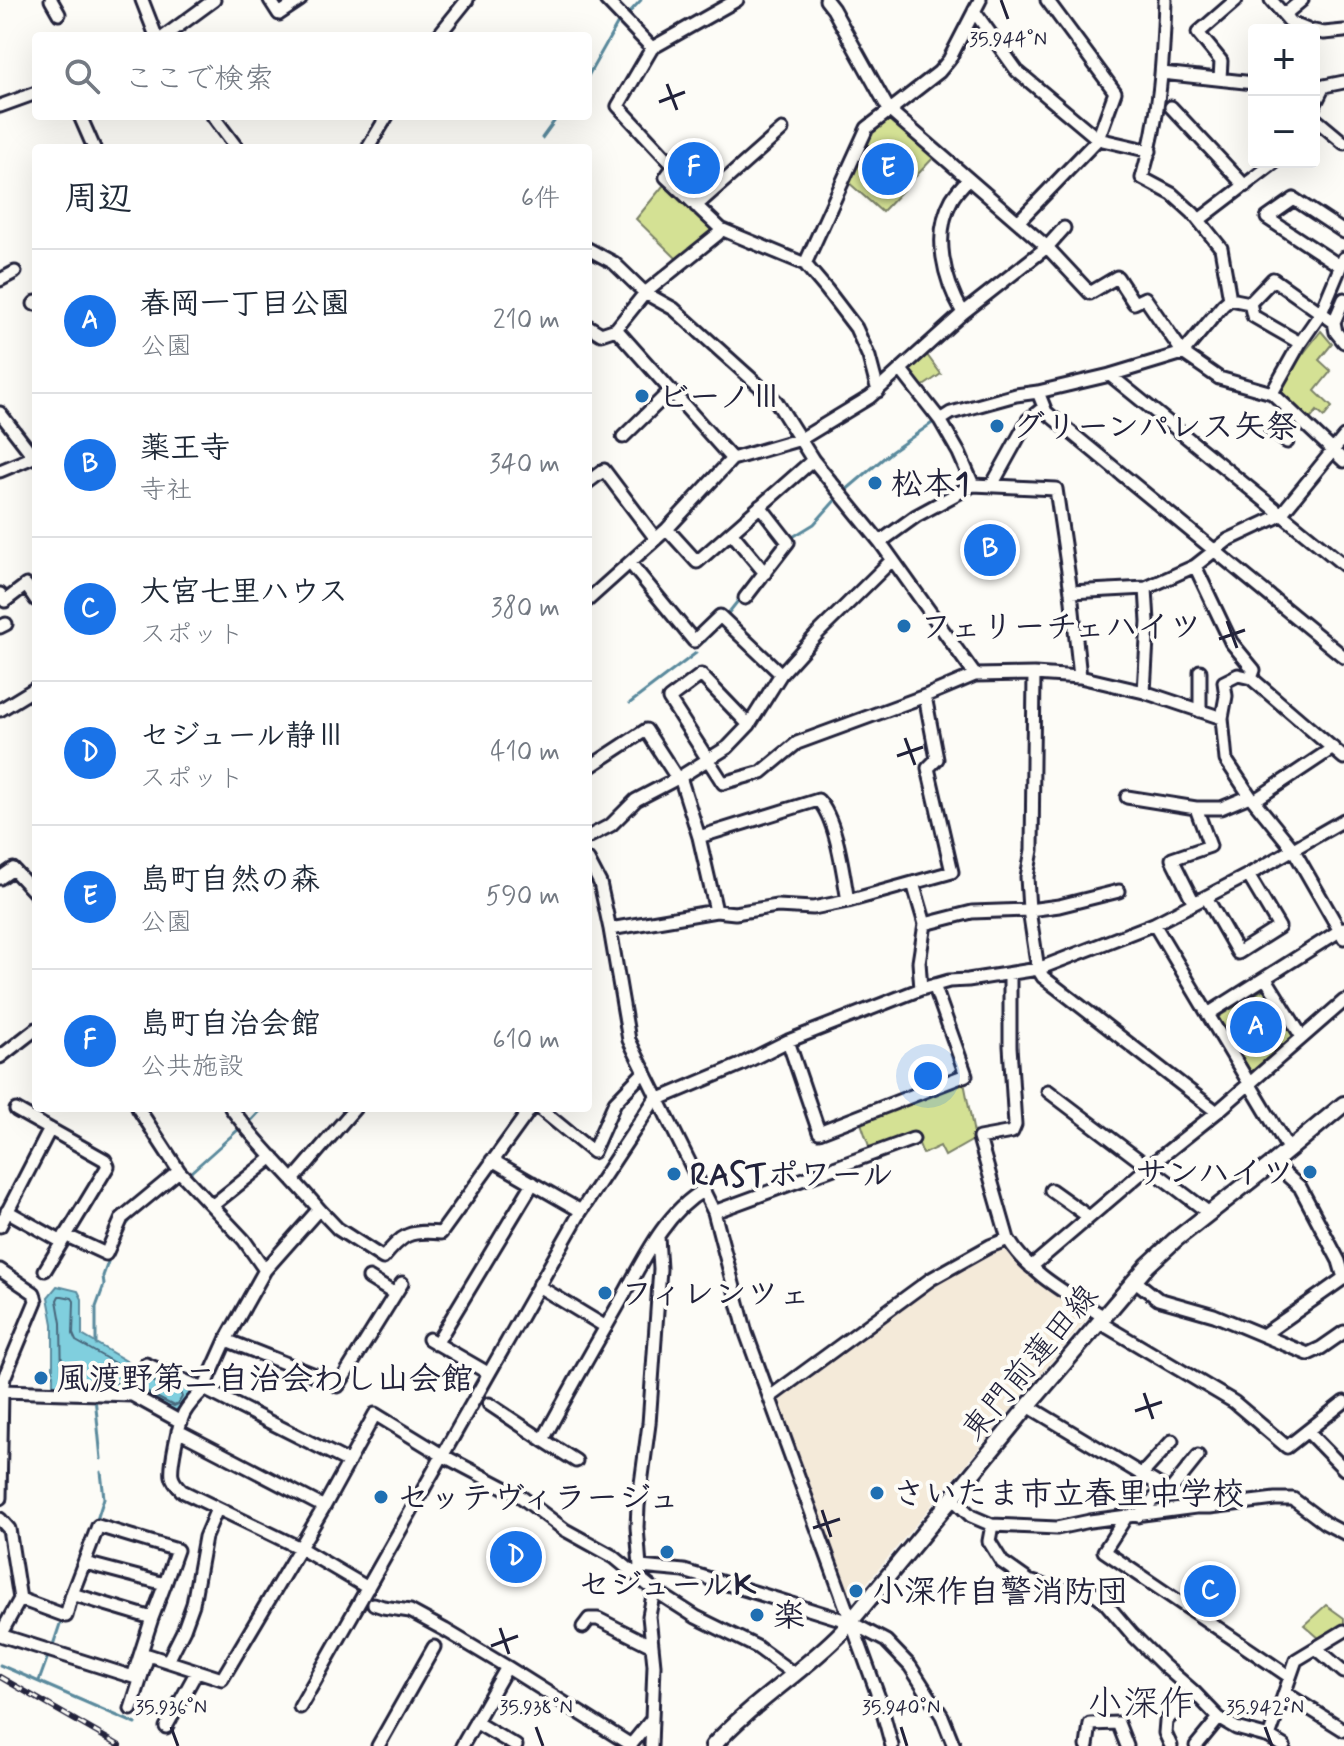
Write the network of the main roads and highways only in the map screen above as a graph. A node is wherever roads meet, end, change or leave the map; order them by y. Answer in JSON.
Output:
{"nodes":[{"id":1,"x":1344,"y":1104,"type":"edge"},
{"id":2,"x":713,"y":1746,"type":"edge"}],
"edges":[{"from":1,"to":2,"type":"main road","name":"東門前蓮田線"}]}
